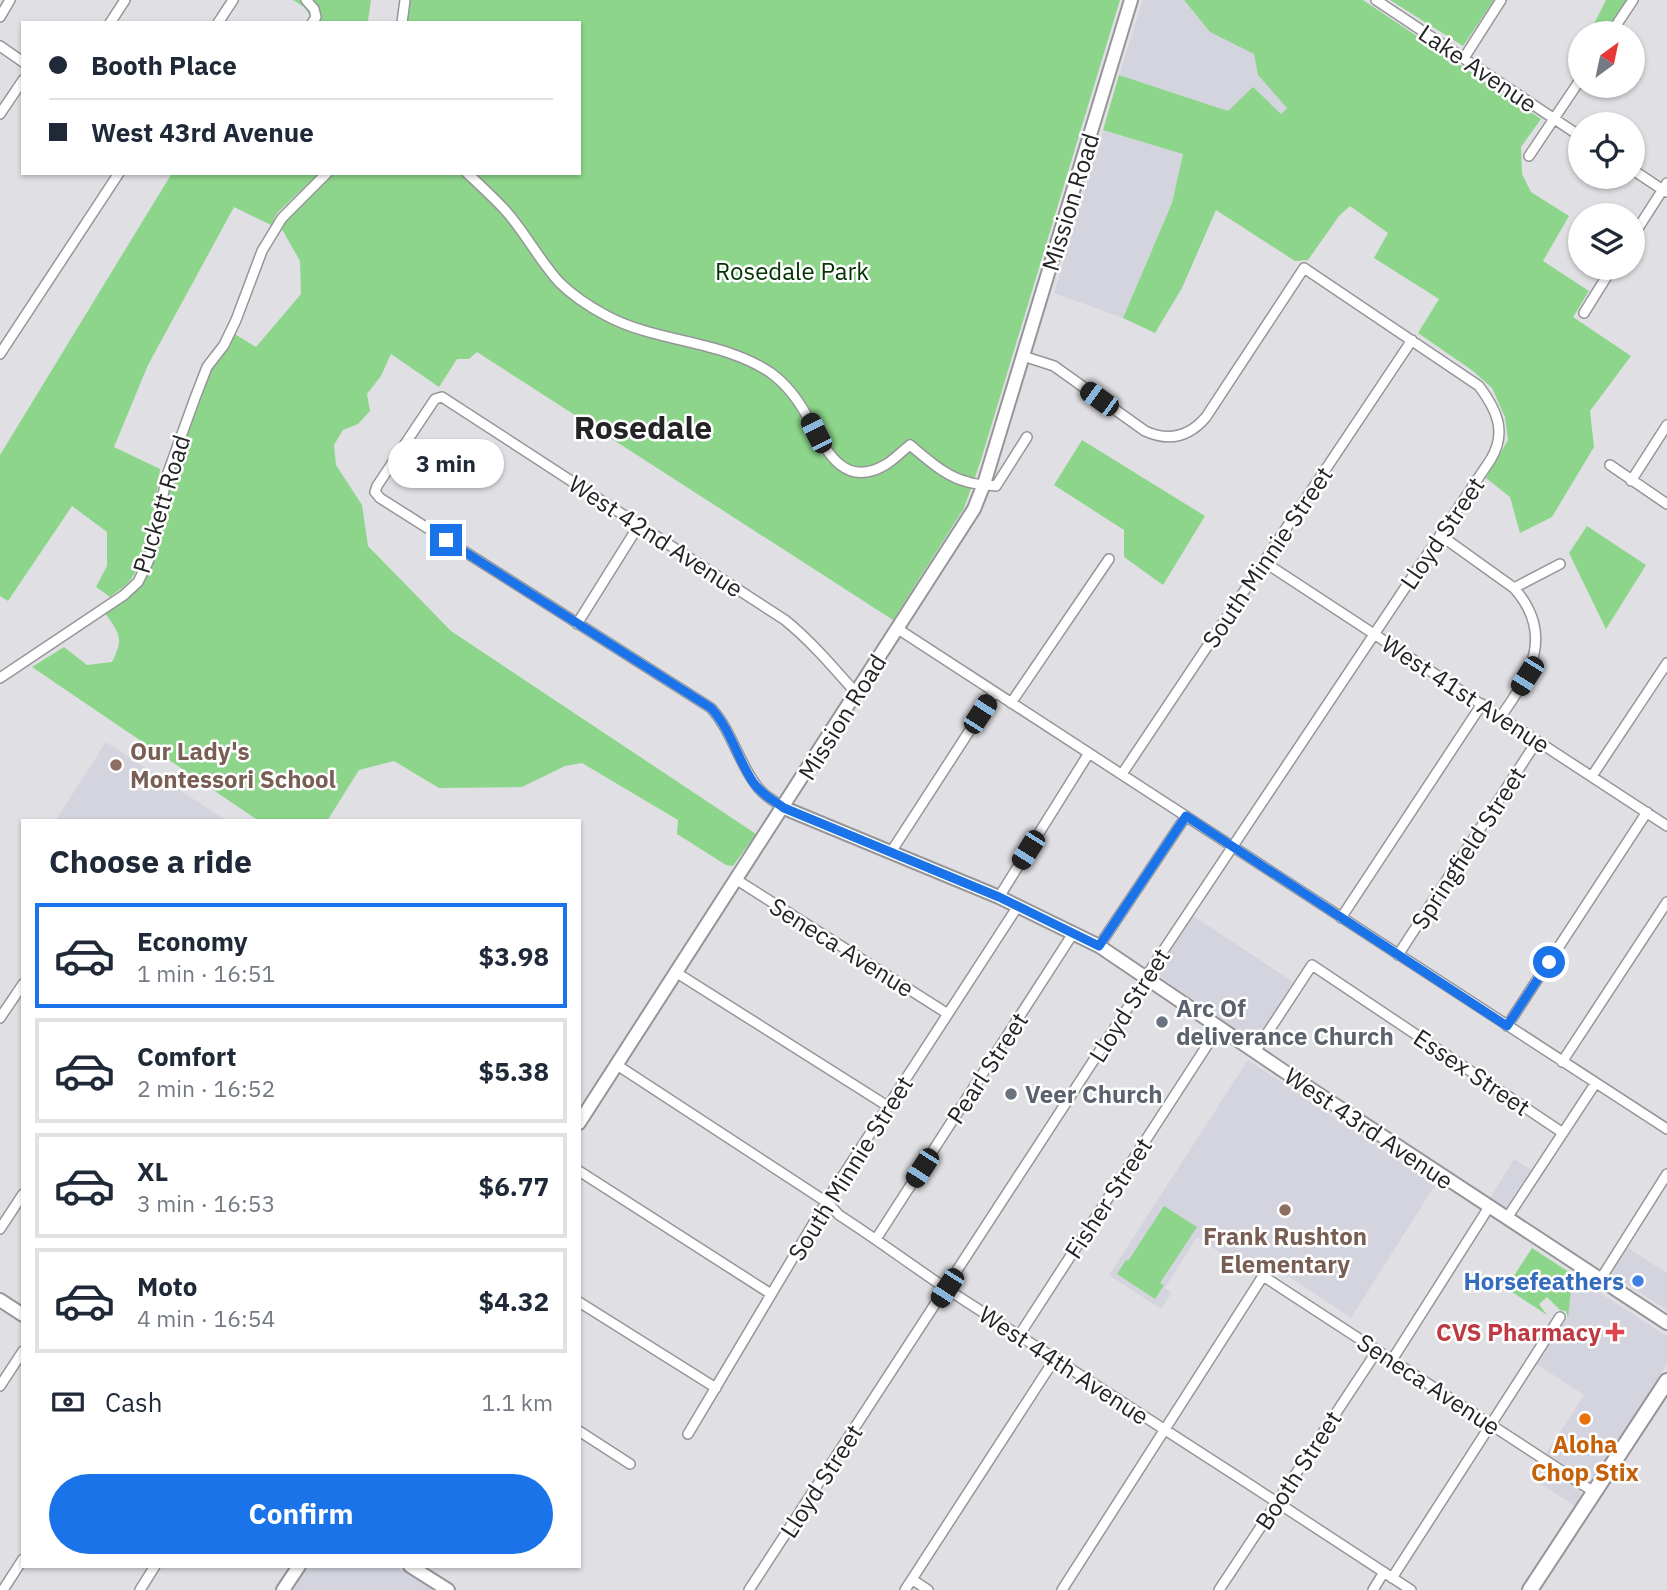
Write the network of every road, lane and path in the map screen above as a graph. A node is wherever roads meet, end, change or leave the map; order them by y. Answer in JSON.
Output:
{"nodes":[{"id":1,"x":10,"y":0,"type":"edge"},
{"id":2,"x":125,"y":0,"type":"edge"},
{"id":3,"x":233,"y":0,"type":"edge"},
{"id":4,"x":306,"y":0,"type":"edge"},
{"id":5,"x":405,"y":0,"type":"edge"},
{"id":6,"x":1131,"y":0,"type":"edge"},
{"id":7,"x":1376,"y":0,"type":"edge"},
{"id":8,"x":1502,"y":0,"type":"edge"},
{"id":9,"x":1633,"y":0,"type":"edge"},
{"id":10,"x":0,"y":17,"type":"edge"},
{"id":11,"x":111,"y":21,"type":"edge"},
{"id":12,"x":219,"y":21,"type":"edge"},
{"id":13,"x":313,"y":21,"type":"edge"},
{"id":14,"x":402,"y":21,"type":"edge"},
{"id":15,"x":1619,"y":21,"type":"edge"},
{"id":16,"x":0,"y":46,"type":"edge"},
{"id":17,"x":1464,"y":58,"type":"junction"},
{"id":18,"x":21,"y":61,"type":"edge"},
{"id":19,"x":21,"y":82,"type":"edge"},
{"id":20,"x":1568,"y":98,"type":"edge"},
{"id":21,"x":0,"y":114,"type":"edge"},
{"id":22,"x":1554,"y":119,"type":"junction"},
{"id":23,"x":1568,"y":128,"type":"edge"},
{"id":24,"x":1529,"y":156,"type":"dead end"},
{"id":25,"x":117,"y":175,"type":"edge"},
{"id":26,"x":325,"y":175,"type":"edge"},
{"id":27,"x":469,"y":175,"type":"edge"},
{"id":28,"x":1645,"y":177,"type":"edge"},
{"id":29,"x":1666,"y":188,"type":"edge"},
{"id":30,"x":1645,"y":219,"type":"edge"},
{"id":31,"x":1605,"y":280,"type":"edge"},
{"id":32,"x":1584,"y":313,"type":"dead end"},
{"id":33,"x":1412,"y":340,"type":"junction"},
{"id":34,"x":0,"y":354,"type":"edge"},
{"id":35,"x":1023,"y":356,"type":"junction"},
{"id":36,"x":1667,"y":425,"type":"edge"},
{"id":37,"x":1027,"y":437,"type":"dead end"},
{"id":38,"x":1610,"y":465,"type":"dead end"},
{"id":39,"x":1631,"y":481,"type":"junction"},
{"id":40,"x":984,"y":484,"type":"junction"},
{"id":41,"x":375,"y":492,"type":"joint"},
{"id":42,"x":1667,"y":505,"type":"edge"},
{"id":43,"x":639,"y":525,"type":"junction"},
{"id":44,"x":1440,"y":536,"type":"junction"},
{"id":45,"x":1108,"y":559,"type":"dead end"},
{"id":46,"x":1264,"y":562,"type":"junction"},
{"id":47,"x":1560,"y":564,"type":"dead end"},
{"id":48,"x":1514,"y":588,"type":"junction"},
{"id":49,"x":577,"y":624,"type":"junction"},
{"id":50,"x":898,"y":629,"type":"junction"},
{"id":51,"x":1374,"y":634,"type":"junction"},
{"id":52,"x":1667,"y":663,"type":"edge"},
{"id":53,"x":2,"y":674,"type":"edge"},
{"id":54,"x":994,"y":692,"type":"junction"},
{"id":55,"x":856,"y":693,"type":"junction"},
{"id":56,"x":1011,"y":703,"type":"junction"},
{"id":57,"x":1482,"y":704,"type":"junction"},
{"id":58,"x":1501,"y":716,"type":"junction"},
{"id":59,"x":1537,"y":741,"type":"junction"},
{"id":60,"x":1089,"y":753,"type":"junction"},
{"id":61,"x":1122,"y":774,"type":"junction"},
{"id":62,"x":1592,"y":776,"type":"junction"},
{"id":63,"x":784,"y":808,"type":"junction"},
{"id":64,"x":1647,"y":812,"type":"junction"},
{"id":65,"x":1186,"y":816,"type":"junction"},
{"id":66,"x":1667,"y":825,"type":"edge"},
{"id":67,"x":1232,"y":846,"type":"junction"},
{"id":68,"x":891,"y":852,"type":"junction"},
{"id":69,"x":737,"y":880,"type":"junction"},
{"id":70,"x":999,"y":897,"type":"junction"},
{"id":71,"x":1667,"y":902,"type":"edge"},
{"id":72,"x":1018,"y":906,"type":"junction"},
{"id":73,"x":1341,"y":918,"type":"junction"},
{"id":74,"x":1074,"y":932,"type":"junction"},
{"id":75,"x":1099,"y":946,"type":"junction"},
{"id":76,"x":1398,"y":955,"type":"junction"},
{"id":77,"x":677,"y":973,"type":"junction"},
{"id":78,"x":1146,"y":977,"type":"junction"},
{"id":79,"x":21,"y":987,"type":"edge"},
{"id":80,"x":948,"y":1014,"type":"junction"},
{"id":81,"x":0,"y":1018,"type":"edge"},
{"id":82,"x":1507,"y":1026,"type":"junction"},
{"id":83,"x":1219,"y":1027,"type":"junction"},
{"id":84,"x":1255,"y":1052,"type":"junction"},
{"id":85,"x":1562,"y":1062,"type":"junction"},
{"id":86,"x":617,"y":1065,"type":"junction"},
{"id":87,"x":1595,"y":1083,"type":"junction"},
{"id":88,"x":889,"y":1107,"type":"junction"},
{"id":89,"x":581,"y":1120,"type":"edge"},
{"id":90,"x":1667,"y":1129,"type":"edge"},
{"id":91,"x":1563,"y":1133,"type":"junction"},
{"id":92,"x":581,"y":1172,"type":"edge"},
{"id":93,"x":1667,"y":1174,"type":"edge"},
{"id":94,"x":21,"y":1197,"type":"edge"},
{"id":95,"x":828,"y":1203,"type":"junction"},
{"id":96,"x":1489,"y":1207,"type":"junction"},
{"id":97,"x":1507,"y":1218,"type":"junction"},
{"id":98,"x":0,"y":1229,"type":"edge"},
{"id":99,"x":876,"y":1239,"type":"junction"},
{"id":100,"x":1600,"y":1280,"type":"junction"},
{"id":101,"x":947,"y":1288,"type":"junction"},
{"id":102,"x":771,"y":1294,"type":"junction"},
{"id":103,"x":0,"y":1300,"type":"edge"},
{"id":104,"x":581,"y":1303,"type":"edge"},
{"id":105,"x":21,"y":1314,"type":"edge"},
{"id":106,"x":1560,"y":1317,"type":"dead end"},
{"id":107,"x":1667,"y":1323,"type":"edge"},
{"id":108,"x":1020,"y":1334,"type":"junction"},
{"id":109,"x":1377,"y":1350,"type":"junction"},
{"id":110,"x":21,"y":1354,"type":"edge"},
{"id":111,"x":1056,"y":1357,"type":"junction"},
{"id":112,"x":1392,"y":1360,"type":"junction"},
{"id":113,"x":1667,"y":1381,"type":"edge"},
{"id":114,"x":0,"y":1386,"type":"edge"},
{"id":115,"x":716,"y":1388,"type":"junction"},
{"id":116,"x":1490,"y":1424,"type":"junction"},
{"id":117,"x":1164,"y":1430,"type":"junction"},
{"id":118,"x":581,"y":1432,"type":"edge"},
{"id":119,"x":688,"y":1434,"type":"dead end"},
{"id":120,"x":630,"y":1464,"type":"dead end"},
{"id":121,"x":1594,"y":1492,"type":"junction"},
{"id":122,"x":1277,"y":1502,"type":"junction"},
{"id":123,"x":21,"y":1562,"type":"edge"},
{"id":124,"x":154,"y":1568,"type":"edge"},
{"id":125,"x":298,"y":1568,"type":"edge"},
{"id":126,"x":414,"y":1568,"type":"edge"},
{"id":127,"x":1388,"y":1575,"type":"junction"},
{"id":128,"x":913,"y":1580,"type":"junction"},
{"id":129,"x":3,"y":1590,"type":"edge"},
{"id":130,"x":140,"y":1590,"type":"edge"},
{"id":131,"x":283,"y":1590,"type":"edge"},
{"id":132,"x":447,"y":1590,"type":"edge"},
{"id":133,"x":749,"y":1590,"type":"edge"},
{"id":134,"x":905,"y":1590,"type":"edge"},
{"id":135,"x":928,"y":1590,"type":"edge"},
{"id":136,"x":1062,"y":1590,"type":"edge"},
{"id":137,"x":1219,"y":1590,"type":"edge"},
{"id":138,"x":1373,"y":1590,"type":"edge"},
{"id":139,"x":1411,"y":1590,"type":"edge"},
{"id":140,"x":1530,"y":1590,"type":"edge"}],
"edges":[{"from":1,"to":10,"type":"street"},
{"from":2,"to":11,"type":"street"},
{"from":3,"to":12,"type":"street"},
{"from":4,"to":13,"type":"street"},
{"from":5,"to":14,"type":"street"},
{"from":6,"to":35,"type":"main road","name":"Mission Road"},
{"from":7,"to":17,"type":"street","name":"Lake Avenue"},
{"from":8,"to":17,"type":"street"},
{"from":9,"to":15,"type":"street"},
{"from":16,"to":18,"type":"street"},
{"from":17,"to":22,"type":"street","name":"Lake Avenue"},
{"from":19,"to":21,"type":"street"},
{"from":20,"to":22,"type":"street"},
{"from":22,"to":23,"type":"street","name":"Lake Avenue"},
{"from":22,"to":24,"type":"street"},
{"from":25,"to":34,"type":"street"},
{"from":26,"to":53,"type":"street","name":"Puckett Road"},
{"from":27,"to":40,"type":"street"},
{"from":28,"to":29,"type":"street"},
{"from":29,"to":30,"type":"street"},
{"from":31,"to":32,"type":"street"},
{"from":33,"to":35,"type":"street"},
{"from":33,"to":44,"type":"street","name":"Lloyd Street"},
{"from":33,"to":46,"type":"street","name":"South Minnie Street"},
{"from":35,"to":40,"type":"main road","name":"Mission Road"},
{"from":36,"to":39,"type":"street"},
{"from":37,"to":40,"type":"street"},
{"from":38,"to":39,"type":"street"},
{"from":39,"to":42,"type":"street"},
{"from":40,"to":50,"type":"main road","name":"Mission Road"},
{"from":41,"to":43,"type":"street","name":"West 42nd Avenue"},
{"from":41,"to":49,"type":"street","name":"West 43rd Avenue"},
{"from":43,"to":49,"type":"street"},
{"from":43,"to":55,"type":"street","name":"West 42nd Avenue"},
{"from":44,"to":48,"type":"street"},
{"from":44,"to":51,"type":"street","name":"Lloyd Street"},
{"from":45,"to":56,"type":"street"},
{"from":46,"to":51,"type":"street","name":"West 41st Avenue"},
{"from":46,"to":61,"type":"street","name":"South Minnie Street"},
{"from":47,"to":48,"type":"street"},
{"from":48,"to":58,"type":"street"},
{"from":49,"to":63,"type":"street","name":"West 43rd Avenue"},
{"from":50,"to":54,"type":"street"},
{"from":50,"to":55,"type":"main road","name":"Mission Road"},
{"from":51,"to":57,"type":"street","name":"West 41st Avenue"},
{"from":51,"to":67,"type":"street","name":"Lloyd Street"},
{"from":52,"to":62,"type":"street"},
{"from":54,"to":56,"type":"street"},
{"from":54,"to":68,"type":"street"},
{"from":55,"to":63,"type":"main road","name":"Mission Road"},
{"from":56,"to":60,"type":"street"},
{"from":57,"to":58,"type":"street","name":"West 41st Avenue"},
{"from":57,"to":73,"type":"street"},
{"from":58,"to":59,"type":"street","name":"West 41st Avenue"},
{"from":59,"to":62,"type":"street","name":"West 41st Avenue"},
{"from":59,"to":76,"type":"street","name":"Springfield Street"},
{"from":60,"to":61,"type":"street"},
{"from":60,"to":70,"type":"street"},
{"from":61,"to":65,"type":"street"},
{"from":62,"to":64,"type":"street","name":"West 41st Avenue"},
{"from":63,"to":68,"type":"main road","name":"West 43rd Avenue"},
{"from":63,"to":69,"type":"main road","name":"Mission Road"},
{"from":64,"to":66,"type":"street","name":"West 41st Avenue"},
{"from":64,"to":82,"type":"street"},
{"from":65,"to":67,"type":"street"},
{"from":65,"to":75,"type":"street"},
{"from":67,"to":73,"type":"street"},
{"from":67,"to":78,"type":"street","name":"Lloyd Street"},
{"from":68,"to":70,"type":"main road","name":"West 43rd Avenue"},
{"from":69,"to":77,"type":"main road","name":"Mission Road"},
{"from":69,"to":80,"type":"street","name":"Seneca Avenue"},
{"from":70,"to":72,"type":"main road","name":"West 43rd Avenue"},
{"from":71,"to":85,"type":"street"},
{"from":72,"to":74,"type":"main road","name":"West 43rd Avenue"},
{"from":72,"to":80,"type":"street","name":"South Minnie Street"},
{"from":73,"to":76,"type":"street"},
{"from":74,"to":75,"type":"main road","name":"West 43rd Avenue"},
{"from":74,"to":99,"type":"street","name":"Pearl Street"},
{"from":75,"to":78,"type":"main road","name":"West 43rd Avenue"},
{"from":76,"to":82,"type":"street"},
{"from":77,"to":86,"type":"main road","name":"Mission Road"},
{"from":77,"to":88,"type":"street"},
{"from":78,"to":83,"type":"main road","name":"West 43rd Avenue"},
{"from":78,"to":101,"type":"street","name":"Lloyd Street"},
{"from":79,"to":81,"type":"street"},
{"from":80,"to":88,"type":"street","name":"South Minnie Street"},
{"from":82,"to":85,"type":"street"},
{"from":83,"to":84,"type":"main road","name":"West 43rd Avenue"},
{"from":83,"to":108,"type":"street","name":"Fisher Street"},
{"from":84,"to":91,"type":"street","name":"Essex Street"},
{"from":84,"to":96,"type":"main road","name":"West 43rd Avenue"},
{"from":85,"to":87,"type":"street"},
{"from":86,"to":89,"type":"main road","name":"Mission Road"},
{"from":86,"to":95,"type":"street","name":"West 44th Avenue"},
{"from":87,"to":90,"type":"street"},
{"from":87,"to":91,"type":"street"},
{"from":88,"to":95,"type":"street","name":"South Minnie Street"},
{"from":91,"to":97,"type":"street"},
{"from":92,"to":102,"type":"street"},
{"from":93,"to":100,"type":"street"},
{"from":94,"to":98,"type":"street"},
{"from":95,"to":99,"type":"street","name":"West 44th Avenue"},
{"from":95,"to":102,"type":"street","name":"South Minnie Street"},
{"from":96,"to":97,"type":"main road","name":"West 43rd Avenue"},
{"from":96,"to":112,"type":"street"},
{"from":97,"to":100,"type":"main road","name":"West 43rd Avenue"},
{"from":99,"to":101,"type":"street","name":"West 44th Avenue"},
{"from":100,"to":107,"type":"main road","name":"West 43rd Avenue"},
{"from":101,"to":108,"type":"street","name":"West 44th Avenue"},
{"from":101,"to":133,"type":"street","name":"Lloyd Street"},
{"from":102,"to":115,"type":"street","name":"South Minnie Street"},
{"from":103,"to":105,"type":"main road"},
{"from":104,"to":115,"type":"street"},
{"from":106,"to":116,"type":"street"},
{"from":108,"to":111,"type":"street","name":"West 44th Avenue"},
{"from":109,"to":112,"type":"street","name":"Seneca Avenue"},
{"from":109,"to":117,"type":"street","name":"Seneca Avenue"},
{"from":109,"to":122,"type":"street","name":"Booth Street"},
{"from":110,"to":114,"type":"street"},
{"from":111,"to":117,"type":"street","name":"West 44th Avenue"},
{"from":111,"to":128,"type":"street"},
{"from":112,"to":116,"type":"street","name":"Seneca Avenue"},
{"from":113,"to":121,"type":"main road"},
{"from":115,"to":119,"type":"street","name":"South Minnie Street"},
{"from":116,"to":121,"type":"street","name":"Seneca Avenue"},
{"from":116,"to":127,"type":"street"},
{"from":117,"to":122,"type":"street","name":"West 44th Avenue"},
{"from":117,"to":136,"type":"street"},
{"from":118,"to":120,"type":"street"},
{"from":121,"to":140,"type":"main road"},
{"from":122,"to":127,"type":"street","name":"West 44th Avenue"},
{"from":122,"to":137,"type":"street","name":"Booth Street"},
{"from":123,"to":129,"type":"street"},
{"from":124,"to":130,"type":"street"},
{"from":125,"to":131,"type":"main road"},
{"from":126,"to":132,"type":"main road"},
{"from":127,"to":138,"type":"street"},
{"from":127,"to":139,"type":"street","name":"West 44th Avenue"},
{"from":128,"to":134,"type":"street"},
{"from":128,"to":135,"type":"street"}]}
